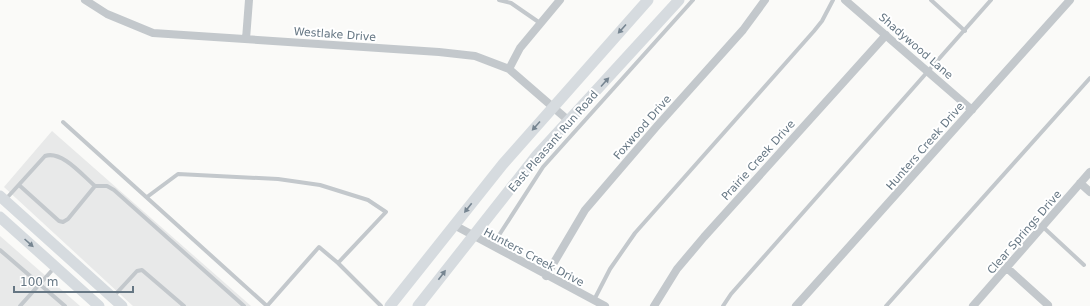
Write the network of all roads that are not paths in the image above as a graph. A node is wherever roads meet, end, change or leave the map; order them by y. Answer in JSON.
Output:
{"nodes":[{"id":1,"x":85,"y":0,"type":"edge"},
{"id":2,"x":249,"y":0,"type":"edge"},
{"id":3,"x":499,"y":0,"type":"edge"},
{"id":4,"x":560,"y":0,"type":"edge"},
{"id":5,"x":648,"y":0,"type":"edge"},
{"id":6,"x":678,"y":0,"type":"edge"},
{"id":7,"x":693,"y":0,"type":"edge"},
{"id":8,"x":765,"y":0,"type":"edge"},
{"id":9,"x":833,"y":0,"type":"edge"},
{"id":10,"x":845,"y":0,"type":"edge"},
{"id":11,"x":931,"y":0,"type":"edge"},
{"id":12,"x":991,"y":0,"type":"edge"},
{"id":13,"x":1070,"y":0,"type":"edge"},
{"id":14,"x":540,"y":23,"type":"junction"},
{"id":15,"x":965,"y":31,"type":"junction"},
{"id":16,"x":886,"y":36,"type":"junction"},
{"id":17,"x":246,"y":39,"type":"junction"},
{"id":18,"x":509,"y":69,"type":"junction"},
{"id":19,"x":928,"y":71,"type":"junction"},
{"id":20,"x":1090,"y":78,"type":"edge"},
{"id":21,"x":553,"y":107,"type":"junction"},
{"id":22,"x":972,"y":110,"type":"junction"},
{"id":23,"x":569,"y":121,"type":"junction"},
{"id":24,"x":63,"y":122,"type":"dead end"},
{"id":25,"x":1090,"y":172,"type":"edge"},
{"id":26,"x":1080,"y":183,"type":"junction"},
{"id":27,"x":19,"y":185,"type":"junction"},
{"id":28,"x":95,"y":186,"type":"junction"},
{"id":29,"x":1090,"y":192,"type":"edge"},
{"id":30,"x":147,"y":197,"type":"junction"},
{"id":31,"x":2,"y":201,"type":"edge"},
{"id":32,"x":0,"y":217,"type":"edge"},
{"id":33,"x":454,"y":226,"type":"junction"},
{"id":34,"x":1043,"y":227,"type":"junction"},
{"id":35,"x":472,"y":236,"type":"junction"},
{"id":36,"x":492,"y":247,"type":"junction"},
{"id":37,"x":0,"y":250,"type":"edge"},
{"id":38,"x":65,"y":254,"type":"junction"},
{"id":39,"x":338,"y":263,"type":"junction"},
{"id":40,"x":1084,"y":264,"type":"dead end"},
{"id":41,"x":55,"y":266,"type":"junction"},
{"id":42,"x":1007,"y":268,"type":"junction"},
{"id":43,"x":546,"y":276,"type":"junction"},
{"id":44,"x":40,"y":284,"type":"junction"},
{"id":45,"x":113,"y":298,"type":"junction"},
{"id":46,"x":594,"y":300,"type":"junction"},
{"id":47,"x":1048,"y":305,"type":"dead end"},
{"id":48,"x":20,"y":306,"type":"edge"},
{"id":49,"x":65,"y":306,"type":"edge"},
{"id":50,"x":99,"y":306,"type":"edge"},
{"id":51,"x":122,"y":306,"type":"edge"},
{"id":52,"x":184,"y":306,"type":"edge"},
{"id":53,"x":244,"y":306,"type":"edge"},
{"id":54,"x":267,"y":306,"type":"edge"},
{"id":55,"x":381,"y":306,"type":"edge"},
{"id":56,"x":390,"y":306,"type":"edge"},
{"id":57,"x":418,"y":306,"type":"edge"},
{"id":58,"x":605,"y":306,"type":"edge"},
{"id":59,"x":654,"y":306,"type":"edge"},
{"id":60,"x":723,"y":306,"type":"edge"},
{"id":61,"x":796,"y":306,"type":"edge"},
{"id":62,"x":886,"y":306,"type":"edge"},
{"id":63,"x":974,"y":306,"type":"edge"}],
"edges":[{"from":1,"to":17,"type":"street","name":"Westlake Drive"},
{"from":2,"to":17,"type":"street"},
{"from":3,"to":14,"type":"lane"},
{"from":4,"to":14,"type":"street"},
{"from":5,"to":21,"type":"main road","name":"East Pleasant Run Road","one_way":true},
{"from":23,"to":6,"type":"main road","name":"East Pleasant Run Road","one_way":true},
{"from":7,"to":36,"type":"lane"},
{"from":8,"to":43,"type":"street","name":"Foxwood Drive"},
{"from":9,"to":46,"type":"lane"},
{"from":10,"to":16,"type":"street","name":"Shadywood Lane"},
{"from":11,"to":15,"type":"lane"},
{"from":12,"to":15,"type":"lane"},
{"from":13,"to":22,"type":"street","name":"Hunters Creek Drive"},
{"from":14,"to":18,"type":"street"},
{"from":15,"to":19,"type":"lane"},
{"from":16,"to":19,"type":"street","name":"Shadywood Lane"},
{"from":16,"to":59,"type":"street","name":"Prairie Creek Drive"},
{"from":17,"to":18,"type":"street","name":"Westlake Drive"},
{"from":18,"to":21,"type":"street","name":"Westlake Drive"},
{"from":19,"to":22,"type":"street","name":"Shadywood Lane"},
{"from":19,"to":60,"type":"lane"},
{"from":20,"to":62,"type":"lane"},
{"from":21,"to":23,"type":"street","name":"Westlake Drive"},
{"from":21,"to":33,"type":"main road","name":"East Pleasant Run Road","one_way":true},
{"from":22,"to":61,"type":"street","name":"Hunters Creek Drive"},
{"from":23,"to":35,"type":"main road","name":"East Pleasant Run Road"},
{"from":24,"to":30,"type":"lane"},
{"from":25,"to":26,"type":"street","name":"Clear Springs Drive"},
{"from":26,"to":29,"type":"street"},
{"from":26,"to":34,"type":"street","name":"Clear Springs Drive"},
{"from":27,"to":28,"type":"lane"},
{"from":27,"to":28,"type":"lane"},
{"from":27,"to":31,"type":"lane"},
{"from":28,"to":53,"type":"lane"},
{"from":30,"to":39,"type":"lane"},
{"from":30,"to":54,"type":"lane"},
{"from":31,"to":38,"type":"main road"},
{"from":32,"to":41,"type":"main road","one_way":true},
{"from":33,"to":35,"type":"street","name":"Hunters Creek Drive"},
{"from":33,"to":56,"type":"main road","name":"East Pleasant Run Road"},
{"from":34,"to":40,"type":"lane"},
{"from":34,"to":42,"type":"street","name":"Clear Springs Drive"},
{"from":35,"to":36,"type":"street","name":"Hunters Creek Drive"},
{"from":57,"to":35,"type":"main road","name":"East Pleasant Run Road","one_way":true},
{"from":36,"to":43,"type":"street","name":"Hunters Creek Drive"},
{"from":37,"to":44,"type":"lane"},
{"from":38,"to":41,"type":"main road"},
{"from":38,"to":45,"type":"main road"},
{"from":39,"to":54,"type":"lane"},
{"from":39,"to":55,"type":"lane"},
{"from":41,"to":44,"type":"lane"},
{"from":41,"to":50,"type":"main road"},
{"from":42,"to":47,"type":"street"},
{"from":42,"to":63,"type":"street","name":"Clear Springs Drive"},
{"from":43,"to":46,"type":"street","name":"Hunters Creek Drive"},
{"from":44,"to":48,"type":"lane"},
{"from":44,"to":49,"type":"lane"},
{"from":45,"to":51,"type":"main road"},
{"from":45,"to":52,"type":"lane"},
{"from":46,"to":58,"type":"street","name":"Hunters Creek Drive"}]}
